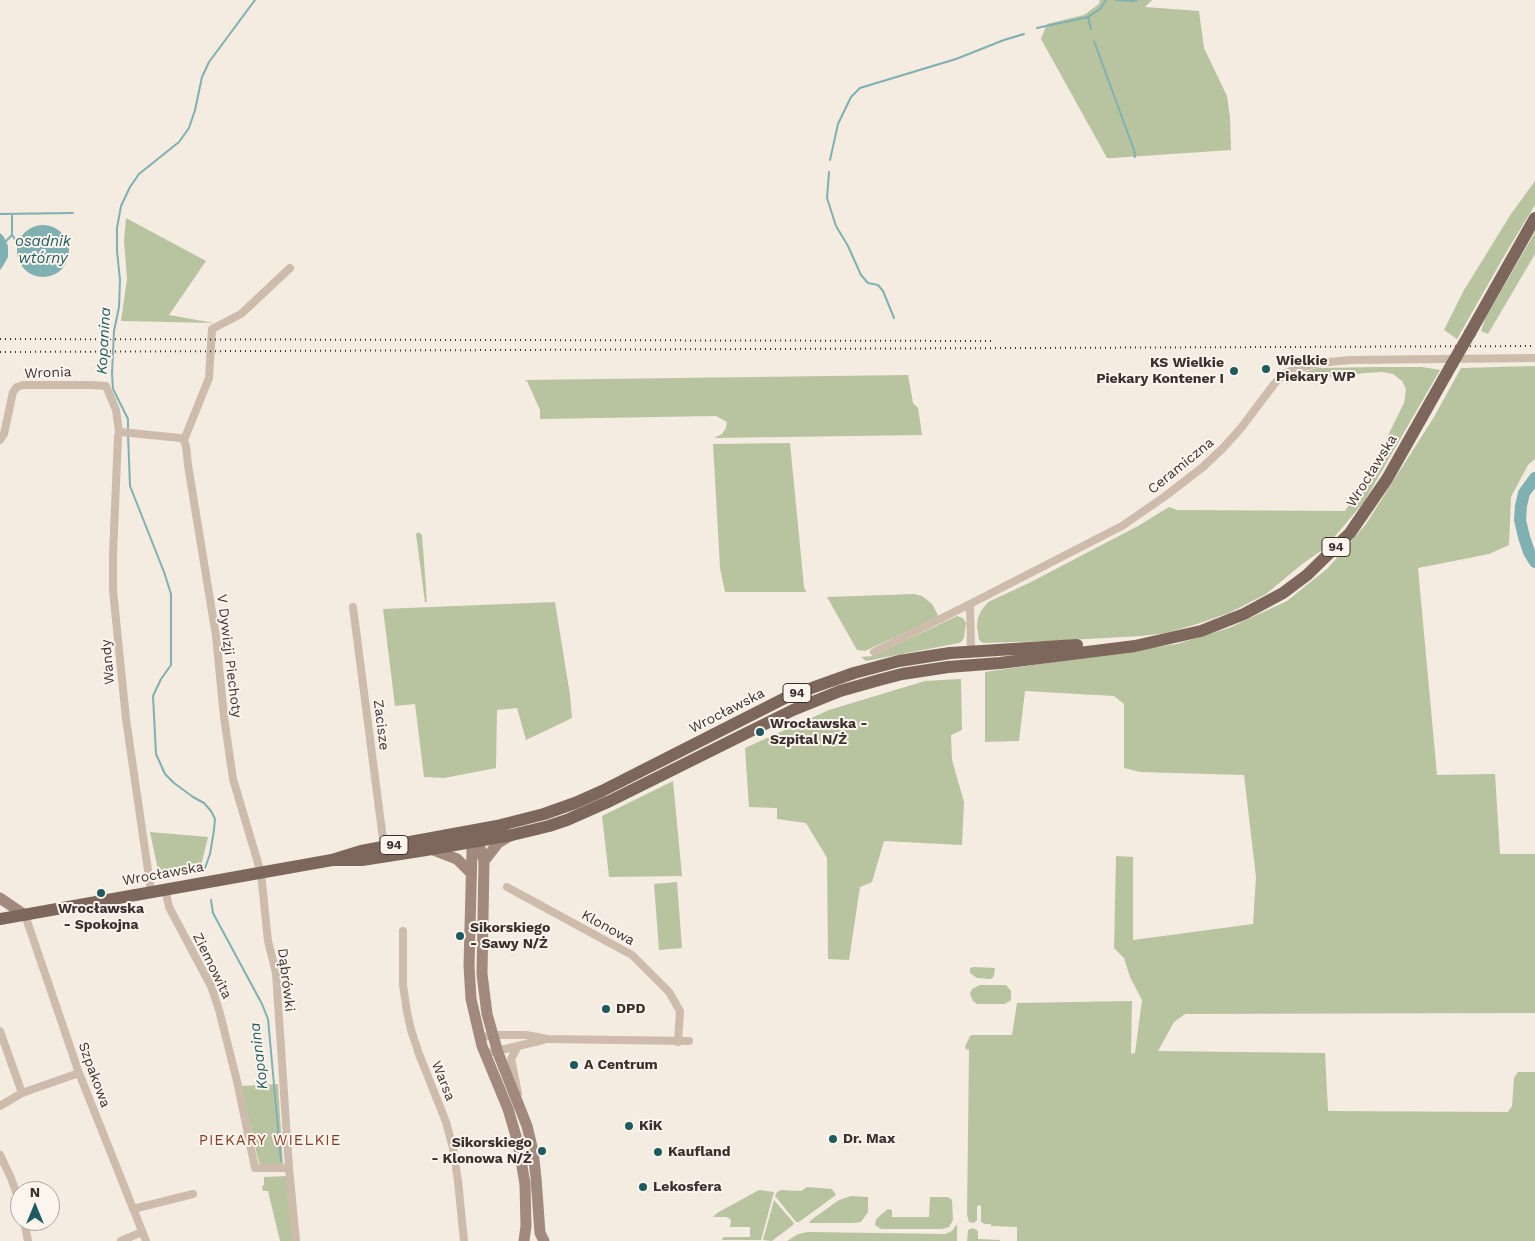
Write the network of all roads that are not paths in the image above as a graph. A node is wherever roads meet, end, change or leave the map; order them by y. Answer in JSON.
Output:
{"nodes":[{"id":1,"x":1535,"y":218,"type":"edge"},
{"id":2,"x":290,"y":268,"type":"dead end"},
{"id":3,"x":1535,"y":358,"type":"edge"},
{"id":4,"x":106,"y":386,"type":"joint"},
{"id":5,"x":121,"y":432,"type":"junction"},
{"id":6,"x":0,"y":440,"type":"edge"},
{"id":7,"x":184,"y":440,"type":"junction"},
{"id":8,"x":970,"y":604,"type":"junction"},
{"id":9,"x":353,"y":607,"type":"dead end"},
{"id":10,"x":1147,"y":642,"type":"junction"},
{"id":11,"x":874,"y":652,"type":"dead end"},
{"id":12,"x":971,"y":652,"type":"junction"},
{"id":13,"x":497,"y":826,"type":"junction"},
{"id":14,"x":458,"y":833,"type":"junction"},
{"id":15,"x":512,"y":835,"type":"junction"},
{"id":16,"x":476,"y":842,"type":"junction"},
{"id":17,"x":384,"y":846,"type":"junction"},
{"id":18,"x":431,"y":849,"type":"junction"},
{"id":19,"x":332,"y":860,"type":"junction"},
{"id":20,"x":484,"y":861,"type":"junction"},
{"id":21,"x":260,"y":873,"type":"junction"},
{"id":22,"x":471,"y":873,"type":"junction"},
{"id":23,"x":507,"y":887,"type":"dead end"},
{"id":24,"x":165,"y":889,"type":"junction"},
{"id":25,"x":151,"y":892,"type":"junction"},
{"id":26,"x":0,"y":898,"type":"edge"},
{"id":27,"x":25,"y":915,"type":"junction"},
{"id":28,"x":2,"y":916,"type":"edge"},
{"id":29,"x":403,"y":931,"type":"dead end"},
{"id":30,"x":0,"y":1031,"type":"edge"},
{"id":31,"x":492,"y":1035,"type":"junction"},
{"id":32,"x":479,"y":1038,"type":"junction"},
{"id":33,"x":548,"y":1039,"type":"junction"},
{"id":34,"x":689,"y":1041,"type":"dead end"},
{"id":35,"x":678,"y":1042,"type":"junction"},
{"id":36,"x":518,"y":1046,"type":"junction"},
{"id":37,"x":497,"y":1051,"type":"junction"},
{"id":38,"x":484,"y":1054,"type":"junction"},
{"id":39,"x":80,"y":1073,"type":"junction"},
{"id":40,"x":22,"y":1094,"type":"junction"},
{"id":41,"x":519,"y":1102,"type":"junction"},
{"id":42,"x":0,"y":1106,"type":"edge"},
{"id":43,"x":0,"y":1155,"type":"edge"},
{"id":44,"x":289,"y":1168,"type":"junction"},
{"id":45,"x":12,"y":1181,"type":"edge"},
{"id":46,"x":193,"y":1194,"type":"dead end"},
{"id":47,"x":133,"y":1209,"type":"junction"},
{"id":48,"x":142,"y":1232,"type":"junction"},
{"id":49,"x":121,"y":1241,"type":"edge"},
{"id":50,"x":146,"y":1241,"type":"edge"},
{"id":51,"x":296,"y":1241,"type":"edge"},
{"id":52,"x":464,"y":1241,"type":"edge"},
{"id":53,"x":524,"y":1241,"type":"edge"},
{"id":54,"x":533,"y":1241,"type":"edge"},
{"id":55,"x":538,"y":1241,"type":"edge"},
{"id":56,"x":544,"y":1241,"type":"edge"}],
"edges":[{"from":1,"to":10,"type":"main road","name":"Wrocławska","number":"94","bridge":true},
{"from":2,"to":7,"type":"street"},
{"from":3,"to":8,"type":"street","name":"Ceramiczna"},
{"from":4,"to":5,"type":"street","name":"Wandy"},
{"from":4,"to":6,"type":"street","name":"Wronia"},
{"from":5,"to":7,"type":"street"},
{"from":5,"to":25,"type":"street","name":"Wandy"},
{"from":7,"to":21,"type":"street","name":"V Dywizji Piechoty"},
{"from":8,"to":11,"type":"street","name":"Ceramiczna"},
{"from":8,"to":12,"type":"street"},
{"from":9,"to":17,"type":"street","name":"Zacisze"},
{"from":10,"to":12,"type":"main road","name":"Wrocławska","number":"94"},
{"from":10,"to":15,"type":"main road","name":"Wrocławska","number":"94"},
{"from":12,"to":13,"type":"main road","name":"Wrocławska","number":"94"},
{"from":13,"to":14,"type":"main road","name":"Wrocławska","number":"94"},
{"from":13,"to":16,"type":"street"},
{"from":14,"to":16,"type":"street"},
{"from":14,"to":17,"type":"main road","name":"Wrocławska","number":"94"},
{"from":15,"to":16,"type":"main road","name":"Wrocławska","number":"94"},
{"from":15,"to":20,"type":"street"},
{"from":16,"to":18,"type":"main road","name":"Wrocławska","number":"94"},
{"from":16,"to":20,"type":"street"},
{"from":16,"to":22,"type":"street"},
{"from":17,"to":19,"type":"main road","name":"Wrocławska","number":"94"},
{"from":18,"to":19,"type":"main road","name":"Wrocławska","number":"94"},
{"from":18,"to":22,"type":"street"},
{"from":19,"to":21,"type":"main road","name":"Wrocławska","number":"94"},
{"from":20,"to":31,"type":"street"},
{"from":21,"to":24,"type":"main road","name":"Wrocławska","number":"94"},
{"from":21,"to":44,"type":"street","name":"Dąbrówki"},
{"from":22,"to":32,"type":"street"},
{"from":23,"to":35,"type":"street","name":"Klonowa"},
{"from":24,"to":25,"type":"main road","name":"Wrocławska","number":"94"},
{"from":24,"to":44,"type":"street","name":"Ziemowita"},
{"from":25,"to":27,"type":"main road","name":"Wrocławska","number":"94"},
{"from":26,"to":27,"type":"street"},
{"from":26,"to":28,"type":"street"},
{"from":27,"to":28,"type":"main road","name":"Wrocławska","number":"94"},
{"from":27,"to":39,"type":"street","name":"Szpakowa"},
{"from":29,"to":52,"type":"street","name":"Warsa"},
{"from":30,"to":40,"type":"street"},
{"from":31,"to":32,"type":"street"},
{"from":31,"to":33,"type":"street"},
{"from":31,"to":37,"type":"street"},
{"from":32,"to":38,"type":"street"},
{"from":33,"to":35,"type":"street"},
{"from":33,"to":36,"type":"street"},
{"from":34,"to":35,"type":"street"},
{"from":36,"to":37,"type":"street"},
{"from":36,"to":41,"type":"street"},
{"from":37,"to":38,"type":"street"},
{"from":37,"to":41,"type":"street"},
{"from":38,"to":53,"type":"street"},
{"from":39,"to":40,"type":"street"},
{"from":39,"to":47,"type":"street","name":"Szpakowa"},
{"from":40,"to":42,"type":"street"},
{"from":41,"to":56,"type":"street"},
{"from":43,"to":45,"type":"street"},
{"from":44,"to":51,"type":"street","name":"Dąbrówki"},
{"from":46,"to":47,"type":"street"},
{"from":47,"to":48,"type":"street","name":"Szpakowa"},
{"from":48,"to":49,"type":"street"},
{"from":48,"to":50,"type":"street","name":"Szpakowa"},
{"from":54,"to":55,"type":"street"}]}
